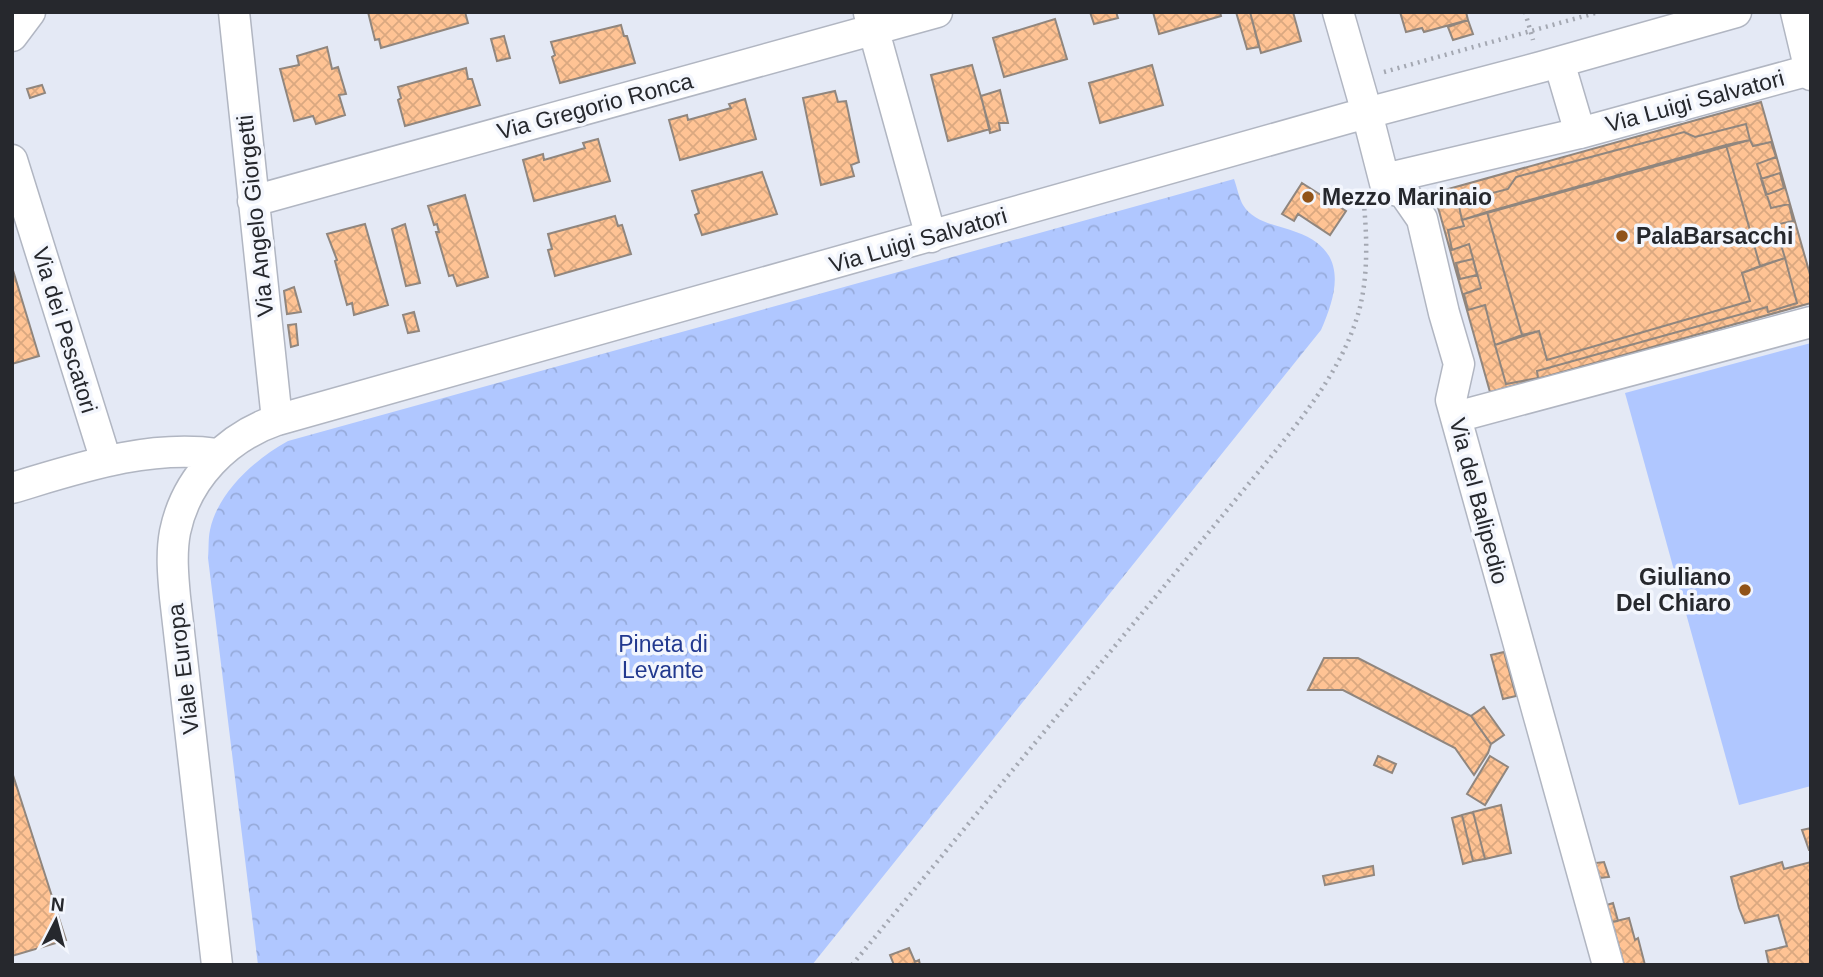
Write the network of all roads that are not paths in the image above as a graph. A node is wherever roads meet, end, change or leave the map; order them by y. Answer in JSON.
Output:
{"nodes":[{"id":1,"x":30,"y":12,"type":"edge"},
{"id":2,"x":234,"y":12,"type":"edge"},
{"id":3,"x":937,"y":12,"type":"edge"},
{"id":4,"x":1338,"y":12,"type":"edge"},
{"id":5,"x":1736,"y":12,"type":"edge"},
{"id":6,"x":1797,"y":12,"type":"edge"},
{"id":7,"x":872,"y":21,"type":"edge"},
{"id":8,"x":12,"y":36,"type":"edge"},
{"id":9,"x":1559,"y":62,"type":"junction"},
{"id":10,"x":1810,"y":72,"type":"edge"},
{"id":11,"x":1367,"y":113,"type":"junction"},
{"id":12,"x":1580,"y":133,"type":"junction"},
{"id":13,"x":12,"y":160,"type":"edge"},
{"id":14,"x":1384,"y":180,"type":"junction"},
{"id":15,"x":253,"y":201,"type":"junction"},
{"id":16,"x":931,"y":237,"type":"junction"},
{"id":17,"x":1811,"y":322,"type":"edge"},
{"id":18,"x":1456,"y":417,"type":"junction"},
{"id":19,"x":277,"y":420,"type":"junction"},
{"id":20,"x":219,"y":454,"type":"junction"},
{"id":21,"x":106,"y":461,"type":"junction"},
{"id":22,"x":12,"y":488,"type":"edge"},
{"id":23,"x":217,"y":965,"type":"edge"},
{"id":24,"x":1608,"y":965,"type":"edge"}],
"edges":[{"from":1,"to":8,"type":"street"},
{"from":2,"to":15,"type":"street","name":"Via Angelo Giorgetti"},
{"from":3,"to":7,"type":"street","name":"Via Gregorio Ronca"},
{"from":4,"to":11,"type":"street"},
{"from":5,"to":9,"type":"street","name":"Via Luigi Salvatori"},
{"from":6,"to":10,"type":"street"},
{"from":7,"to":15,"type":"street","name":"Via Gregorio Ronca"},
{"from":7,"to":16,"type":"street"},
{"from":9,"to":11,"type":"street","name":"Via Luigi Salvatori"},
{"from":9,"to":12,"type":"street","name":"Via Luigi Salvatori"},
{"from":10,"to":12,"type":"street","name":"Via Luigi Salvatori"},
{"from":11,"to":14,"type":"street"},
{"from":11,"to":16,"type":"street","name":"Via Luigi Salvatori"},
{"from":12,"to":14,"type":"street","name":"Via Luigi Salvatori"},
{"from":13,"to":21,"type":"street","name":"Via dei Pescatori"},
{"from":14,"to":18,"type":"street","name":"Via del Balipedio"},
{"from":15,"to":19,"type":"street","name":"Via Angelo Giorgetti"},
{"from":16,"to":19,"type":"street","name":"Via Luigi Salvatori"},
{"from":17,"to":18,"type":"street"},
{"from":18,"to":24,"type":"street","name":"Via del Balipedio"},
{"from":19,"to":20,"type":"street","name":"Viale Europa"},
{"from":20,"to":21,"type":"street"},
{"from":20,"to":23,"type":"street","name":"Viale Europa"},
{"from":21,"to":22,"type":"street"}]}
